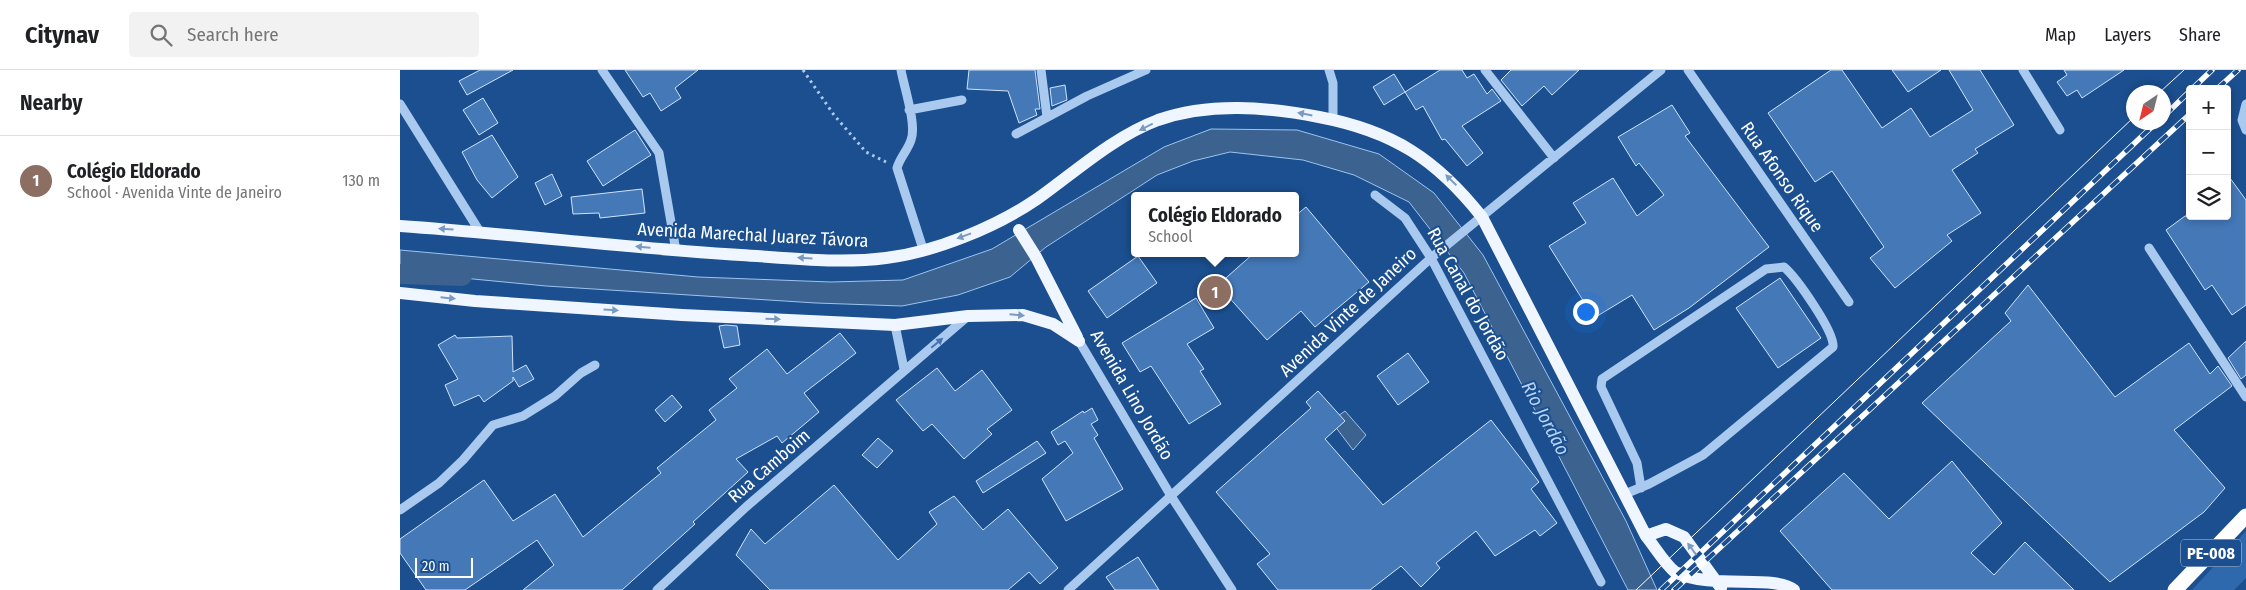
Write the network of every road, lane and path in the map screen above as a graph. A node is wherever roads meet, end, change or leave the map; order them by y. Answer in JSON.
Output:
{"nodes":[{"id":1,"x":602,"y":70,"type":"edge"},
{"id":2,"x":803,"y":70,"type":"edge"},
{"id":3,"x":901,"y":70,"type":"edge"},
{"id":4,"x":1041,"y":70,"type":"edge"},
{"id":5,"x":1146,"y":70,"type":"edge"},
{"id":6,"x":1328,"y":70,"type":"edge"},
{"id":7,"x":1485,"y":70,"type":"edge"},
{"id":8,"x":1661,"y":70,"type":"edge"},
{"id":9,"x":1688,"y":70,"type":"edge"},
{"id":10,"x":2023,"y":70,"type":"edge"},
{"id":11,"x":962,"y":100,"type":"dead end"},
{"id":12,"x":400,"y":104,"type":"edge"},
{"id":13,"x":2246,"y":104,"type":"edge"},
{"id":14,"x":909,"y":110,"type":"junction"},
{"id":15,"x":1047,"y":117,"type":"junction"},
{"id":16,"x":1333,"y":120,"type":"junction"},
{"id":17,"x":2060,"y":130,"type":"dead end"},
{"id":18,"x":2246,"y":130,"type":"edge"},
{"id":19,"x":1016,"y":134,"type":"dead end"},
{"id":20,"x":1554,"y":158,"type":"junction"},
{"id":21,"x":897,"y":168,"type":"junction"},
{"id":22,"x":1375,"y":195,"type":"dead end"},
{"id":23,"x":1008,"y":215,"type":"junction"},
{"id":24,"x":1480,"y":219,"type":"junction"},
{"id":25,"x":400,"y":226,"type":"edge"},
{"id":26,"x":1019,"y":230,"type":"joint"},
{"id":27,"x":480,"y":232,"type":"junction"},
{"id":28,"x":2149,"y":248,"type":"dead end"},
{"id":29,"x":923,"y":249,"type":"junction"},
{"id":30,"x":676,"y":250,"type":"junction"},
{"id":31,"x":1434,"y":255,"type":"junction"},
{"id":32,"x":400,"y":293,"type":"edge"},
{"id":33,"x":1849,"y":302,"type":"dead end"},
{"id":34,"x":968,"y":316,"type":"junction"},
{"id":35,"x":895,"y":324,"type":"junction"},
{"id":36,"x":1079,"y":341,"type":"junction"},
{"id":37,"x":595,"y":365,"type":"dead end"},
{"id":38,"x":904,"y":369,"type":"junction"},
{"id":39,"x":2246,"y":397,"type":"edge"},
{"id":40,"x":1641,"y":488,"type":"junction"},
{"id":41,"x":1625,"y":494,"type":"junction"},
{"id":42,"x":1171,"y":496,"type":"junction"},
{"id":43,"x":400,"y":510,"type":"edge"},
{"id":44,"x":2246,"y":516,"type":"edge"},
{"id":45,"x":1646,"y":536,"type":"junction"},
{"id":46,"x":1601,"y":582,"type":"dead end"},
{"id":47,"x":1721,"y":588,"type":"junction"},
{"id":48,"x":658,"y":590,"type":"edge"},
{"id":49,"x":1068,"y":590,"type":"edge"},
{"id":50,"x":1232,"y":590,"type":"edge"},
{"id":51,"x":1794,"y":590,"type":"edge"},
{"id":52,"x":2175,"y":590,"type":"edge"}],
"edges":[{"from":1,"to":30,"type":"street"},
{"from":2,"to":21,"type":"path"},
{"from":3,"to":14,"type":"street"},
{"from":4,"to":15,"type":"street"},
{"from":5,"to":15,"type":"street"},
{"from":6,"to":16,"type":"street"},
{"from":7,"to":20,"type":"street"},
{"from":8,"to":20,"type":"street","name":"Avenida Vinte de Janeiro"},
{"from":9,"to":33,"type":"street","name":"Rua Afonso Rique"},
{"from":10,"to":17,"type":"street"},
{"from":11,"to":14,"type":"street"},
{"from":12,"to":27,"type":"street"},
{"from":13,"to":18,"type":"street"},
{"from":14,"to":21,"type":"street"},
{"from":15,"to":19,"type":"street"},
{"from":16,"to":23,"type":"main road","name":"Avenida Marechal Juarez Távora","one_way":true},
{"from":24,"to":16,"type":"main road","name":"Avenida Marechal Juarez Távora","one_way":true},
{"from":20,"to":24,"type":"street","name":"Avenida Vinte de Janeiro"},
{"from":21,"to":29,"type":"street"},
{"from":22,"to":31,"type":"street","name":"Rua Canal do Jordão"},
{"from":23,"to":26,"type":"street","name":"Avenida Lino Jordão"},
{"from":23,"to":29,"type":"main road","name":"Avenida Marechal Juarez Távora","one_way":true},
{"from":24,"to":31,"type":"street","name":"Avenida Vinte de Janeiro"},
{"from":24,"to":41,"type":"main road"},
{"from":27,"to":25,"type":"main road","name":"Avenida Marechal Juarez Távora","one_way":true},
{"from":26,"to":36,"type":"main road","name":"Avenida Lino Jordão"},
{"from":30,"to":27,"type":"main road","name":"Avenida Marechal Juarez Távora","one_way":true},
{"from":28,"to":39,"type":"street"},
{"from":29,"to":30,"type":"main road","name":"Avenida Marechal Juarez Távora","one_way":true},
{"from":31,"to":42,"type":"street","name":"Avenida Vinte de Janeiro"},
{"from":31,"to":46,"type":"street","name":"Rua Canal do Jordão"},
{"from":32,"to":35,"type":"main road","one_way":true},
{"from":34,"to":35,"type":"main road"},
{"from":34,"to":36,"type":"main road","one_way":true},
{"from":38,"to":34,"type":"street","name":"Rua Camboim","one_way":true},
{"from":35,"to":38,"type":"street"},
{"from":36,"to":42,"type":"street","name":"Avenida Lino Jordão"},
{"from":37,"to":43,"type":"street"},
{"from":38,"to":48,"type":"street","name":"Rua Camboim"},
{"from":40,"to":40,"type":"street"},
{"from":40,"to":41,"type":"street"},
{"from":41,"to":45,"type":"main road"},
{"from":42,"to":49,"type":"street","name":"Avenida Vinte de Janeiro"},
{"from":42,"to":50,"type":"street","name":"Avenida Lino Jordão"},
{"from":44,"to":52,"type":"highway","number":"PE-008"},
{"from":45,"to":47,"type":"main road"},
{"from":47,"to":45,"type":"main road","one_way":true},
{"from":47,"to":51,"type":"main road"}]}
